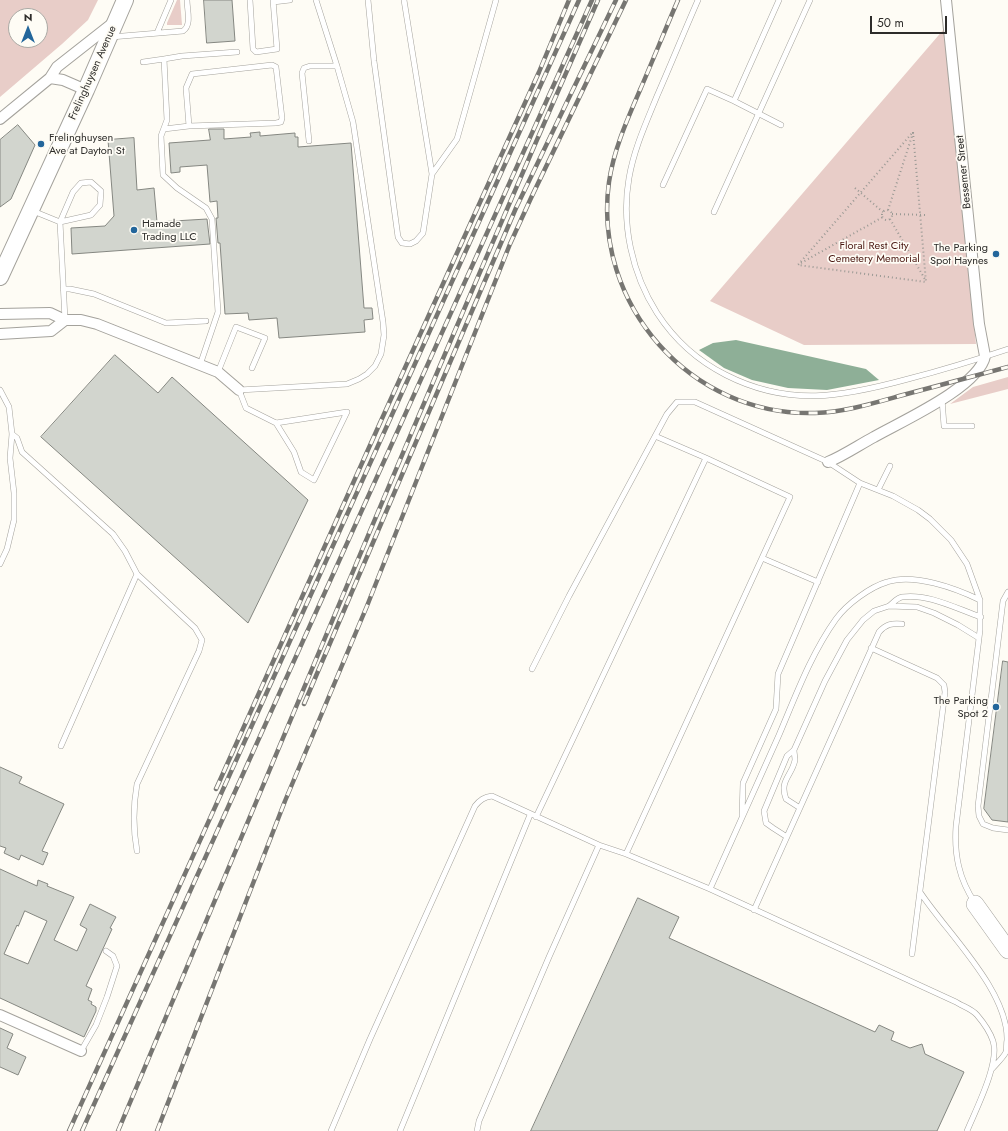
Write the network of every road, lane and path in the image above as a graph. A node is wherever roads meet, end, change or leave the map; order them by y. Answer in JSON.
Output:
{"nodes":[{"id":1,"x":125,"y":0,"type":"edge"},
{"id":2,"x":171,"y":0,"type":"edge"},
{"id":3,"x":187,"y":0,"type":"edge"},
{"id":4,"x":250,"y":0,"type":"edge"},
{"id":5,"x":290,"y":0,"type":"edge"},
{"id":6,"x":316,"y":0,"type":"edge"},
{"id":7,"x":368,"y":0,"type":"edge"},
{"id":8,"x":404,"y":0,"type":"edge"},
{"id":9,"x":496,"y":0,"type":"edge"},
{"id":10,"x":698,"y":0,"type":"edge"},
{"id":11,"x":779,"y":0,"type":"edge"},
{"id":12,"x":810,"y":0,"type":"edge"},
{"id":13,"x":946,"y":0,"type":"edge"},
{"id":14,"x":273,"y":1,"type":"edge"},
{"id":15,"x":116,"y":20,"type":"junction"},
{"id":16,"x":157,"y":33,"type":"junction"},
{"id":17,"x":108,"y":37,"type":"junction"},
{"id":18,"x":237,"y":52,"type":"dead end"},
{"id":19,"x":164,"y":59,"type":"junction"},
{"id":20,"x":142,"y":62,"type":"dead end"},
{"id":21,"x":337,"y":66,"type":"junction"},
{"id":22,"x":50,"y":78,"type":"junction"},
{"id":23,"x":86,"y":90,"type":"junction"},
{"id":24,"x":734,"y":101,"type":"junction"},
{"id":25,"x":759,"y":114,"type":"junction"},
{"id":26,"x":0,"y":119,"type":"edge"},
{"id":27,"x":781,"y":125,"type":"dead end"},
{"id":28,"x":189,"y":126,"type":"junction"},
{"id":29,"x":164,"y":129,"type":"junction"},
{"id":30,"x":913,"y":132,"type":"junction"},
{"id":31,"x":309,"y":141,"type":"dead end"},
{"id":32,"x":432,"y":174,"type":"junction"},
{"id":33,"x":663,"y":185,"type":"dead end"},
{"id":34,"x":855,"y":188,"type":"dead end"},
{"id":35,"x":861,"y":193,"type":"junction"},
{"id":36,"x":30,"y":210,"type":"junction"},
{"id":37,"x":888,"y":210,"type":"junction"},
{"id":38,"x":714,"y":212,"type":"dead end"},
{"id":39,"x":883,"y":212,"type":"junction"},
{"id":40,"x":892,"y":214,"type":"junction"},
{"id":41,"x":921,"y":215,"type":"junction"},
{"id":42,"x":926,"y":215,"type":"dead end"},
{"id":43,"x":882,"y":217,"type":"junction"},
{"id":44,"x":890,"y":219,"type":"junction"},
{"id":45,"x":60,"y":222,"type":"junction"},
{"id":46,"x":798,"y":265,"type":"junction"},
{"id":47,"x":0,"y":277,"type":"edge"},
{"id":48,"x":926,"y":282,"type":"junction"},
{"id":49,"x":63,"y":289,"type":"junction"},
{"id":50,"x":0,"y":314,"type":"edge"},
{"id":51,"x":65,"y":320,"type":"junction"},
{"id":52,"x":206,"y":321,"type":"dead end"},
{"id":53,"x":0,"y":334,"type":"edge"},
{"id":54,"x":1008,"y":349,"type":"edge"},
{"id":55,"x":985,"y":356,"type":"junction"},
{"id":56,"x":200,"y":366,"type":"junction"},
{"id":57,"x":252,"y":368,"type":"dead end"},
{"id":58,"x":218,"y":372,"type":"junction"},
{"id":59,"x":0,"y":390,"type":"edge"},
{"id":60,"x":239,"y":390,"type":"junction"},
{"id":61,"x":942,"y":399,"type":"junction"},
{"id":62,"x":276,"y":423,"type":"junction"},
{"id":63,"x":972,"y":426,"type":"dead end"},
{"id":64,"x":12,"y":434,"type":"junction"},
{"id":65,"x":655,"y":436,"type":"junction"},
{"id":66,"x":706,"y":458,"type":"junction"},
{"id":67,"x":828,"y":462,"type":"junction"},
{"id":68,"x":890,"y":466,"type":"dead end"},
{"id":69,"x":860,"y":483,"type":"junction"},
{"id":70,"x":878,"y":490,"type":"junction"},
{"id":71,"x":762,"y":558,"type":"junction"},
{"id":72,"x":0,"y":564,"type":"edge"},
{"id":73,"x":137,"y":574,"type":"junction"},
{"id":74,"x":818,"y":582,"type":"junction"},
{"id":75,"x":1008,"y":592,"type":"edge"},
{"id":76,"x":980,"y":600,"type":"junction"},
{"id":77,"x":889,"y":606,"type":"junction"},
{"id":78,"x":981,"y":617,"type":"junction"},
{"id":79,"x":902,"y":624,"type":"dead end"},
{"id":80,"x":979,"y":638,"type":"junction"},
{"id":81,"x":871,"y":648,"type":"junction"},
{"id":82,"x":532,"y":669,"type":"dead end"},
{"id":83,"x":61,"y":746,"type":"dead end"},
{"id":84,"x":794,"y":750,"type":"junction"},
{"id":85,"x":800,"y":808,"type":"junction"},
{"id":86,"x":530,"y":815,"type":"junction"},
{"id":87,"x":536,"y":817,"type":"junction"},
{"id":88,"x":742,"y":819,"type":"junction"},
{"id":89,"x":1008,"y":830,"type":"edge"},
{"id":90,"x":787,"y":837,"type":"junction"},
{"id":91,"x":599,"y":845,"type":"junction"},
{"id":92,"x":137,"y":852,"type":"dead end"},
{"id":93,"x":626,"y":854,"type":"junction"},
{"id":94,"x":710,"y":889,"type":"junction"},
{"id":95,"x":920,"y":892,"type":"junction"},
{"id":96,"x":975,"y":904,"type":"junction"},
{"id":97,"x":754,"y":910,"type":"junction"},
{"id":98,"x":1008,"y":929,"type":"edge"},
{"id":99,"x":1008,"y":950,"type":"edge"},
{"id":100,"x":106,"y":951,"type":"dead end"},
{"id":101,"x":912,"y":954,"type":"dead end"},
{"id":102,"x":0,"y":1015,"type":"edge"},
{"id":103,"x":81,"y":1052,"type":"joint"},
{"id":104,"x":992,"y":1070,"type":"junction"},
{"id":105,"x":331,"y":1131,"type":"edge"},
{"id":106,"x":400,"y":1131,"type":"edge"},
{"id":107,"x":477,"y":1131,"type":"edge"},
{"id":108,"x":967,"y":1131,"type":"edge"}],
"edges":[{"from":1,"to":15,"type":"main road","name":"Frelinghuysen Avenue"},
{"from":2,"to":16,"type":"lane"},
{"from":3,"to":16,"type":"lane"},
{"from":4,"to":14,"type":"lane"},
{"from":5,"to":14,"type":"lane"},
{"from":6,"to":21,"type":"lane"},
{"from":7,"to":32,"type":"lane"},
{"from":8,"to":32,"type":"lane"},
{"from":9,"to":32,"type":"lane"},
{"from":10,"to":55,"type":"lane"},
{"from":11,"to":24,"type":"lane"},
{"from":12,"to":25,"type":"lane"},
{"from":13,"to":55,"type":"street","name":"Bessemer Street"},
{"from":15,"to":17,"type":"main road","name":"Frelinghuysen Avenue"},
{"from":15,"to":22,"type":"street"},
{"from":16,"to":17,"type":"lane"},
{"from":17,"to":23,"type":"main road","name":"Frelinghuysen Avenue"},
{"from":18,"to":19,"type":"lane"},
{"from":19,"to":20,"type":"lane"},
{"from":19,"to":29,"type":"lane"},
{"from":21,"to":31,"type":"lane"},
{"from":21,"to":60,"type":"lane"},
{"from":22,"to":23,"type":"street"},
{"from":22,"to":26,"type":"street"},
{"from":23,"to":36,"type":"main road","name":"Frelinghuysen Avenue"},
{"from":24,"to":25,"type":"lane"},
{"from":24,"to":33,"type":"lane"},
{"from":25,"to":27,"type":"lane"},
{"from":25,"to":38,"type":"lane"},
{"from":28,"to":28,"type":"lane"},
{"from":28,"to":29,"type":"lane"},
{"from":29,"to":56,"type":"lane"},
{"from":30,"to":35,"type":"path"},
{"from":30,"to":37,"type":"path"},
{"from":30,"to":41,"type":"path"},
{"from":34,"to":35,"type":"path"},
{"from":35,"to":39,"type":"path"},
{"from":35,"to":46,"type":"path"},
{"from":36,"to":45,"type":"lane"},
{"from":36,"to":47,"type":"main road","name":"Frelinghuysen Avenue"},
{"from":37,"to":39,"type":"path"},
{"from":37,"to":40,"type":"path"},
{"from":39,"to":43,"type":"path"},
{"from":40,"to":41,"type":"path"},
{"from":40,"to":44,"type":"path"},
{"from":41,"to":42,"type":"path"},
{"from":41,"to":48,"type":"path"},
{"from":43,"to":44,"type":"path"},
{"from":43,"to":46,"type":"path"},
{"from":44,"to":48,"type":"path"},
{"from":45,"to":45,"type":"lane"},
{"from":45,"to":49,"type":"lane"},
{"from":46,"to":48,"type":"path"},
{"from":49,"to":51,"type":"lane"},
{"from":49,"to":52,"type":"lane"},
{"from":50,"to":51,"type":"street"},
{"from":51,"to":53,"type":"street"},
{"from":51,"to":56,"type":"street"},
{"from":54,"to":55,"type":"lane"},
{"from":55,"to":61,"type":"street"},
{"from":56,"to":58,"type":"street"},
{"from":57,"to":58,"type":"lane"},
{"from":58,"to":60,"type":"street"},
{"from":59,"to":64,"type":"lane"},
{"from":60,"to":62,"type":"lane"},
{"from":61,"to":63,"type":"lane"},
{"from":61,"to":67,"type":"street"},
{"from":62,"to":62,"type":"lane"},
{"from":64,"to":72,"type":"lane"},
{"from":64,"to":73,"type":"lane"},
{"from":65,"to":66,"type":"lane"},
{"from":65,"to":67,"type":"lane"},
{"from":65,"to":82,"type":"lane"},
{"from":66,"to":71,"type":"lane"},
{"from":66,"to":87,"type":"lane"},
{"from":67,"to":69,"type":"lane"},
{"from":68,"to":70,"type":"lane"},
{"from":69,"to":70,"type":"lane"},
{"from":69,"to":74,"type":"lane"},
{"from":70,"to":76,"type":"lane"},
{"from":71,"to":74,"type":"lane"},
{"from":71,"to":93,"type":"lane"},
{"from":73,"to":83,"type":"lane"},
{"from":73,"to":92,"type":"lane"},
{"from":74,"to":88,"type":"lane"},
{"from":75,"to":89,"type":"lane"},
{"from":76,"to":78,"type":"lane"},
{"from":76,"to":88,"type":"lane"},
{"from":77,"to":78,"type":"lane"},
{"from":77,"to":80,"type":"lane"},
{"from":77,"to":84,"type":"lane"},
{"from":78,"to":80,"type":"lane"},
{"from":79,"to":81,"type":"lane"},
{"from":80,"to":96,"type":"lane"},
{"from":81,"to":85,"type":"lane"},
{"from":81,"to":95,"type":"lane"},
{"from":84,"to":85,"type":"lane"},
{"from":84,"to":90,"type":"lane"},
{"from":85,"to":90,"type":"lane"},
{"from":86,"to":87,"type":"lane"},
{"from":86,"to":105,"type":"lane"},
{"from":86,"to":106,"type":"lane"},
{"from":87,"to":91,"type":"lane"},
{"from":88,"to":94,"type":"lane"},
{"from":90,"to":97,"type":"lane"},
{"from":91,"to":93,"type":"lane"},
{"from":91,"to":107,"type":"lane"},
{"from":93,"to":94,"type":"lane"},
{"from":94,"to":97,"type":"lane"},
{"from":95,"to":101,"type":"lane"},
{"from":95,"to":104,"type":"lane"},
{"from":96,"to":98,"type":"highway"},
{"from":96,"to":99,"type":"highway"},
{"from":97,"to":104,"type":"lane"},
{"from":100,"to":103,"type":"lane"},
{"from":102,"to":103,"type":"street"},
{"from":104,"to":108,"type":"lane"}]}
